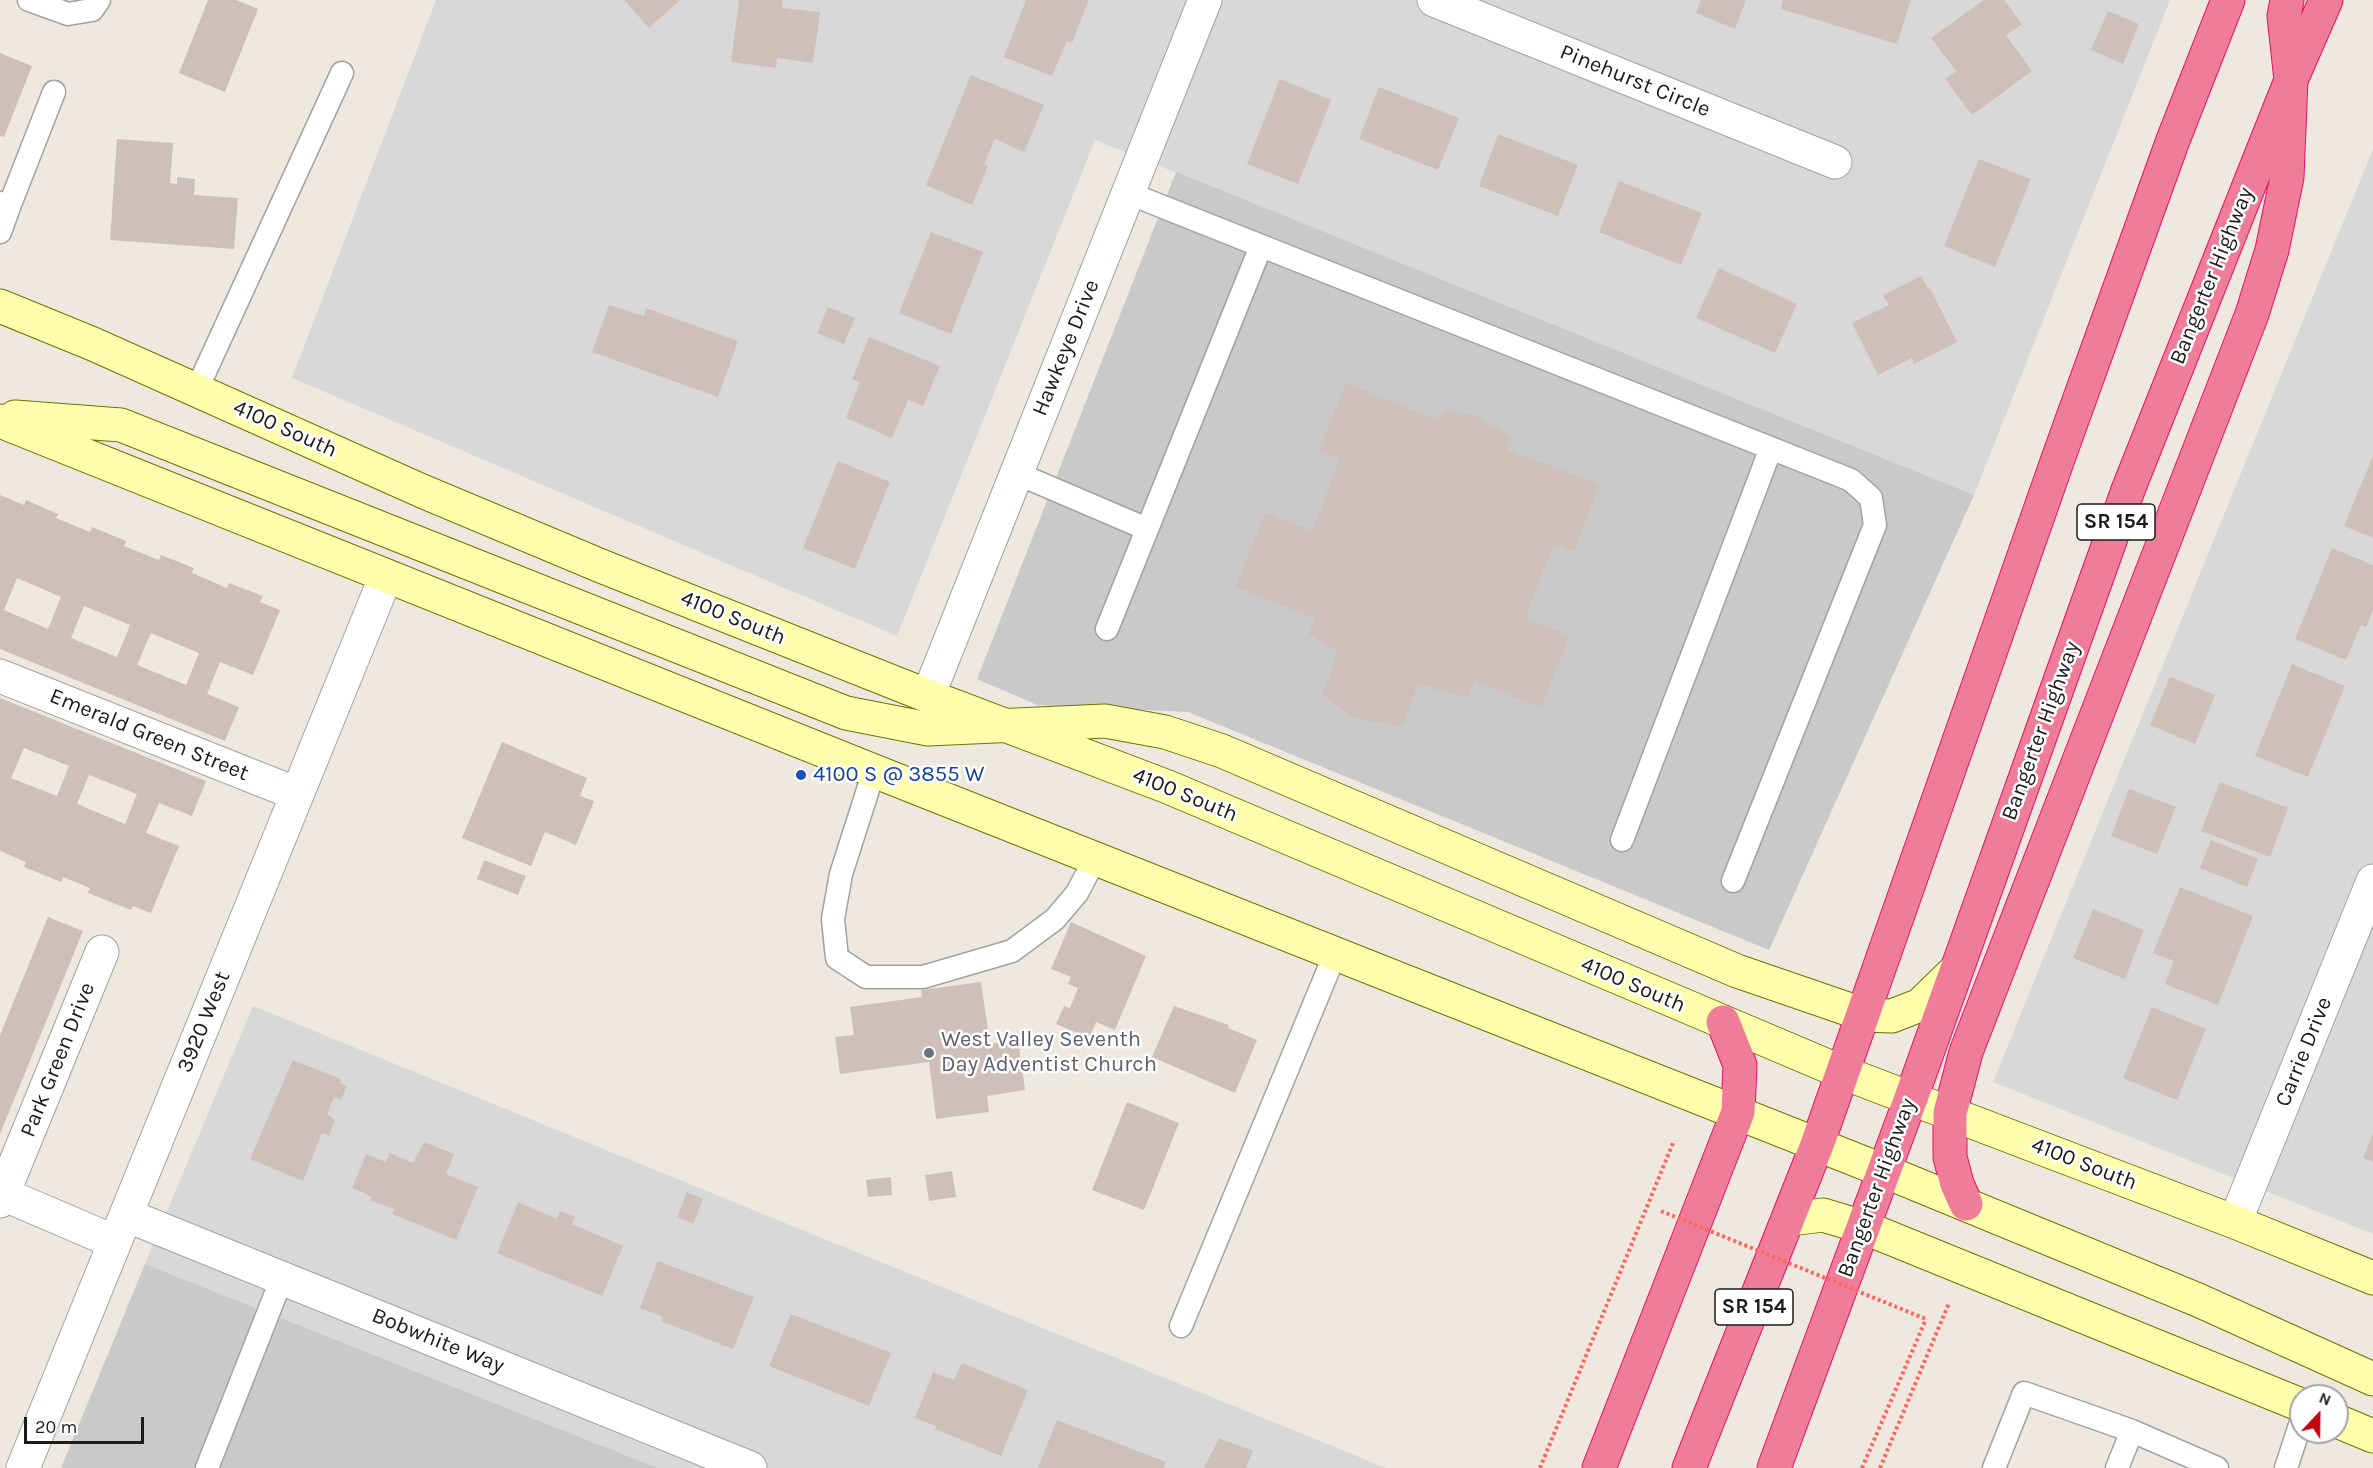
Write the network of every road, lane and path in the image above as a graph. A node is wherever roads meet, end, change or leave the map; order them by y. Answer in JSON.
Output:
{"nodes":[{"id":1,"x":28,"y":0,"type":"edge"},
{"id":2,"x":99,"y":0,"type":"edge"},
{"id":3,"x":1205,"y":0,"type":"edge"},
{"id":4,"x":1434,"y":0,"type":"edge"},
{"id":5,"x":2228,"y":0,"type":"edge"},
{"id":6,"x":2287,"y":0,"type":"edge"},
{"id":7,"x":2326,"y":0,"type":"edge"},
{"id":8,"x":342,"y":73,"type":"dead end"},
{"id":9,"x":2291,"y":80,"type":"junction"},
{"id":10,"x":54,"y":92,"type":"dead end"},
{"id":11,"x":1835,"y":162,"type":"dead end"},
{"id":12,"x":1128,"y":193,"type":"junction"},
{"id":13,"x":5,"y":205,"type":"edge"},
{"id":14,"x":0,"y":232,"type":"edge"},
{"id":15,"x":1262,"y":246,"type":"junction"},
{"id":16,"x":0,"y":306,"type":"edge"},
{"id":17,"x":197,"y":389,"type":"junction"},
{"id":18,"x":0,"y":416,"type":"edge"},
{"id":19,"x":0,"y":421,"type":"edge"},
{"id":20,"x":1771,"y":448,"type":"junction"},
{"id":21,"x":1016,"y":473,"type":"junction"},
{"id":22,"x":1147,"y":529,"type":"junction"},
{"id":23,"x":386,"y":576,"type":"junction"},
{"id":24,"x":1107,"y":629,"type":"dead end"},
{"id":25,"x":0,"y":675,"type":"edge"},
{"id":26,"x":927,"y":696,"type":"junction"},
{"id":27,"x":1004,"y":725,"type":"junction"},
{"id":28,"x":874,"y":771,"type":"junction"},
{"id":29,"x":297,"y":794,"type":"junction"},
{"id":30,"x":1623,"y":840,"type":"dead end"},
{"id":31,"x":1095,"y":859,"type":"junction"},
{"id":32,"x":1733,"y":881,"type":"dead end"},
{"id":33,"x":2373,"y":881,"type":"edge"},
{"id":34,"x":102,"y":952,"type":"dead end"},
{"id":35,"x":1335,"y":954,"type":"junction"},
{"id":36,"x":1956,"y":970,"type":"junction"},
{"id":37,"x":1865,"y":1015,"type":"junction"},
{"id":38,"x":1723,"y":1022,"type":"junction"},
{"id":39,"x":1844,"y":1073,"type":"junction"},
{"id":40,"x":1911,"y":1098,"type":"junction"},
{"id":41,"x":1738,"y":1112,"type":"junction"},
{"id":42,"x":1950,"y":1113,"type":"junction"},
{"id":43,"x":1672,"y":1143,"type":"dead end"},
{"id":44,"x":1817,"y":1144,"type":"junction"},
{"id":45,"x":1884,"y":1171,"type":"junction"},
{"id":46,"x":2,"y":1198,"type":"edge"},
{"id":47,"x":1966,"y":1204,"type":"junction"},
{"id":48,"x":1661,"y":1212,"type":"dead end"},
{"id":49,"x":1790,"y":1219,"type":"junction"},
{"id":50,"x":2235,"y":1222,"type":"junction"},
{"id":51,"x":1863,"y":1227,"type":"junction"},
{"id":52,"x":121,"y":1228,"type":"junction"},
{"id":53,"x":282,"y":1278,"type":"junction"},
{"id":54,"x":2373,"y":1278,"type":"edge"},
{"id":55,"x":1953,"y":1295,"type":"dead end"},
{"id":56,"x":1181,"y":1326,"type":"dead end"},
{"id":57,"x":2373,"y":1379,"type":"edge"},
{"id":58,"x":2289,"y":1400,"type":"edge"},
{"id":59,"x":2349,"y":1426,"type":"edge"},
{"id":60,"x":2132,"y":1431,"type":"junction"},
{"id":61,"x":2373,"y":1436,"type":"edge"},
{"id":62,"x":2294,"y":1444,"type":"edge"},
{"id":63,"x":22,"y":1468,"type":"edge"},
{"id":64,"x":207,"y":1468,"type":"edge"},
{"id":65,"x":750,"y":1468,"type":"edge"},
{"id":66,"x":1540,"y":1468,"type":"edge"},
{"id":67,"x":1599,"y":1468,"type":"edge"},
{"id":68,"x":1689,"y":1468,"type":"edge"},
{"id":69,"x":1774,"y":1468,"type":"edge"},
{"id":70,"x":1862,"y":1468,"type":"edge"},
{"id":71,"x":1880,"y":1468,"type":"edge"},
{"id":72,"x":1994,"y":1468,"type":"edge"},
{"id":73,"x":2117,"y":1468,"type":"edge"},
{"id":74,"x":2217,"y":1468,"type":"edge"},
{"id":75,"x":2286,"y":1468,"type":"edge"}],
"edges":[{"from":1,"to":2,"type":"lane"},
{"from":3,"to":12,"type":"street","name":"Hawkeye Drive"},
{"from":4,"to":11,"type":"street","name":"Pinehurst Circle"},
{"from":5,"to":37,"type":"highway","number":"SR 154"},
{"from":6,"to":9,"type":"highway"},
{"from":7,"to":9,"type":"highway","name":"Bangerter Highway","number":"SR 154"},
{"from":8,"to":17,"type":"lane"},
{"from":9,"to":36,"type":"highway","name":"Bangerter Highway","number":"SR 154"},
{"from":9,"to":42,"type":"highway"},
{"from":10,"to":13,"type":"lane"},
{"from":12,"to":15,"type":"lane"},
{"from":12,"to":21,"type":"street","name":"Hawkeye Drive"},
{"from":13,"to":14,"type":"lane"},
{"from":15,"to":20,"type":"lane"},
{"from":15,"to":22,"type":"lane"},
{"from":16,"to":17,"type":"main road","name":"4100 South"},
{"from":17,"to":26,"type":"main road","name":"4100 South"},
{"from":18,"to":27,"type":"main road"},
{"from":19,"to":23,"type":"main road"},
{"from":20,"to":30,"type":"lane"},
{"from":20,"to":32,"type":"lane"},
{"from":21,"to":22,"type":"lane"},
{"from":21,"to":26,"type":"street","name":"Hawkeye Drive"},
{"from":22,"to":24,"type":"lane"},
{"from":23,"to":28,"type":"main road"},
{"from":23,"to":29,"type":"street","name":"3920 West"},
{"from":25,"to":29,"type":"street","name":"Emerald Green Street"},
{"from":26,"to":27,"type":"main road","name":"4100 South"},
{"from":27,"to":37,"type":"main road"},
{"from":27,"to":38,"type":"main road","name":"4100 South"},
{"from":28,"to":31,"type":"main road"},
{"from":28,"to":31,"type":"lane"},
{"from":29,"to":52,"type":"street","name":"3920 West"},
{"from":31,"to":35,"type":"main road"},
{"from":33,"to":50,"type":"street","name":"Carrie Drive"},
{"from":34,"to":46,"type":"street","name":"Park Green Drive"},
{"from":35,"to":41,"type":"main road"},
{"from":35,"to":56,"type":"lane"},
{"from":36,"to":37,"type":"main road"},
{"from":36,"to":40,"type":"highway","name":"Bangerter Highway","number":"SR 154"},
{"from":37,"to":39,"type":"highway","number":"SR 154"},
{"from":38,"to":39,"type":"main road","name":"4100 South"},
{"from":38,"to":41,"type":"highway"},
{"from":39,"to":40,"type":"main road","name":"4100 South"},
{"from":39,"to":44,"type":"highway","number":"SR 154"},
{"from":40,"to":42,"type":"main road","name":"4100 South"},
{"from":40,"to":45,"type":"highway","name":"Bangerter Highway","number":"SR 154"},
{"from":41,"to":44,"type":"main road"},
{"from":41,"to":67,"type":"highway"},
{"from":42,"to":47,"type":"highway"},
{"from":42,"to":50,"type":"main road","name":"4100 South"},
{"from":43,"to":66,"type":"path"},
{"from":44,"to":45,"type":"main road"},
{"from":44,"to":49,"type":"highway","number":"SR 154"},
{"from":45,"to":47,"type":"main road"},
{"from":45,"to":51,"type":"highway","name":"Bangerter Highway","number":"SR 154"},
{"from":46,"to":52,"type":"street","name":"Bobwhite Way"},
{"from":47,"to":57,"type":"main road"},
{"from":48,"to":70,"type":"path","bridge":true},
{"from":49,"to":51,"type":"main road"},
{"from":49,"to":68,"type":"highway","number":"SR 154"},
{"from":50,"to":54,"type":"main road","name":"4100 South"},
{"from":51,"to":58,"type":"main road"},
{"from":51,"to":69,"type":"highway","name":"Bangerter Highway","number":"SR 154"},
{"from":52,"to":53,"type":"street","name":"Bobwhite Way"},
{"from":52,"to":63,"type":"street","name":"3920 West"},
{"from":53,"to":64,"type":"lane"},
{"from":53,"to":65,"type":"street","name":"Bobwhite Way"},
{"from":55,"to":71,"type":"path"},
{"from":59,"to":61,"type":"main road"},
{"from":60,"to":72,"type":"lane"},
{"from":60,"to":73,"type":"lane"},
{"from":60,"to":74,"type":"lane"},
{"from":62,"to":75,"type":"lane"}]}
